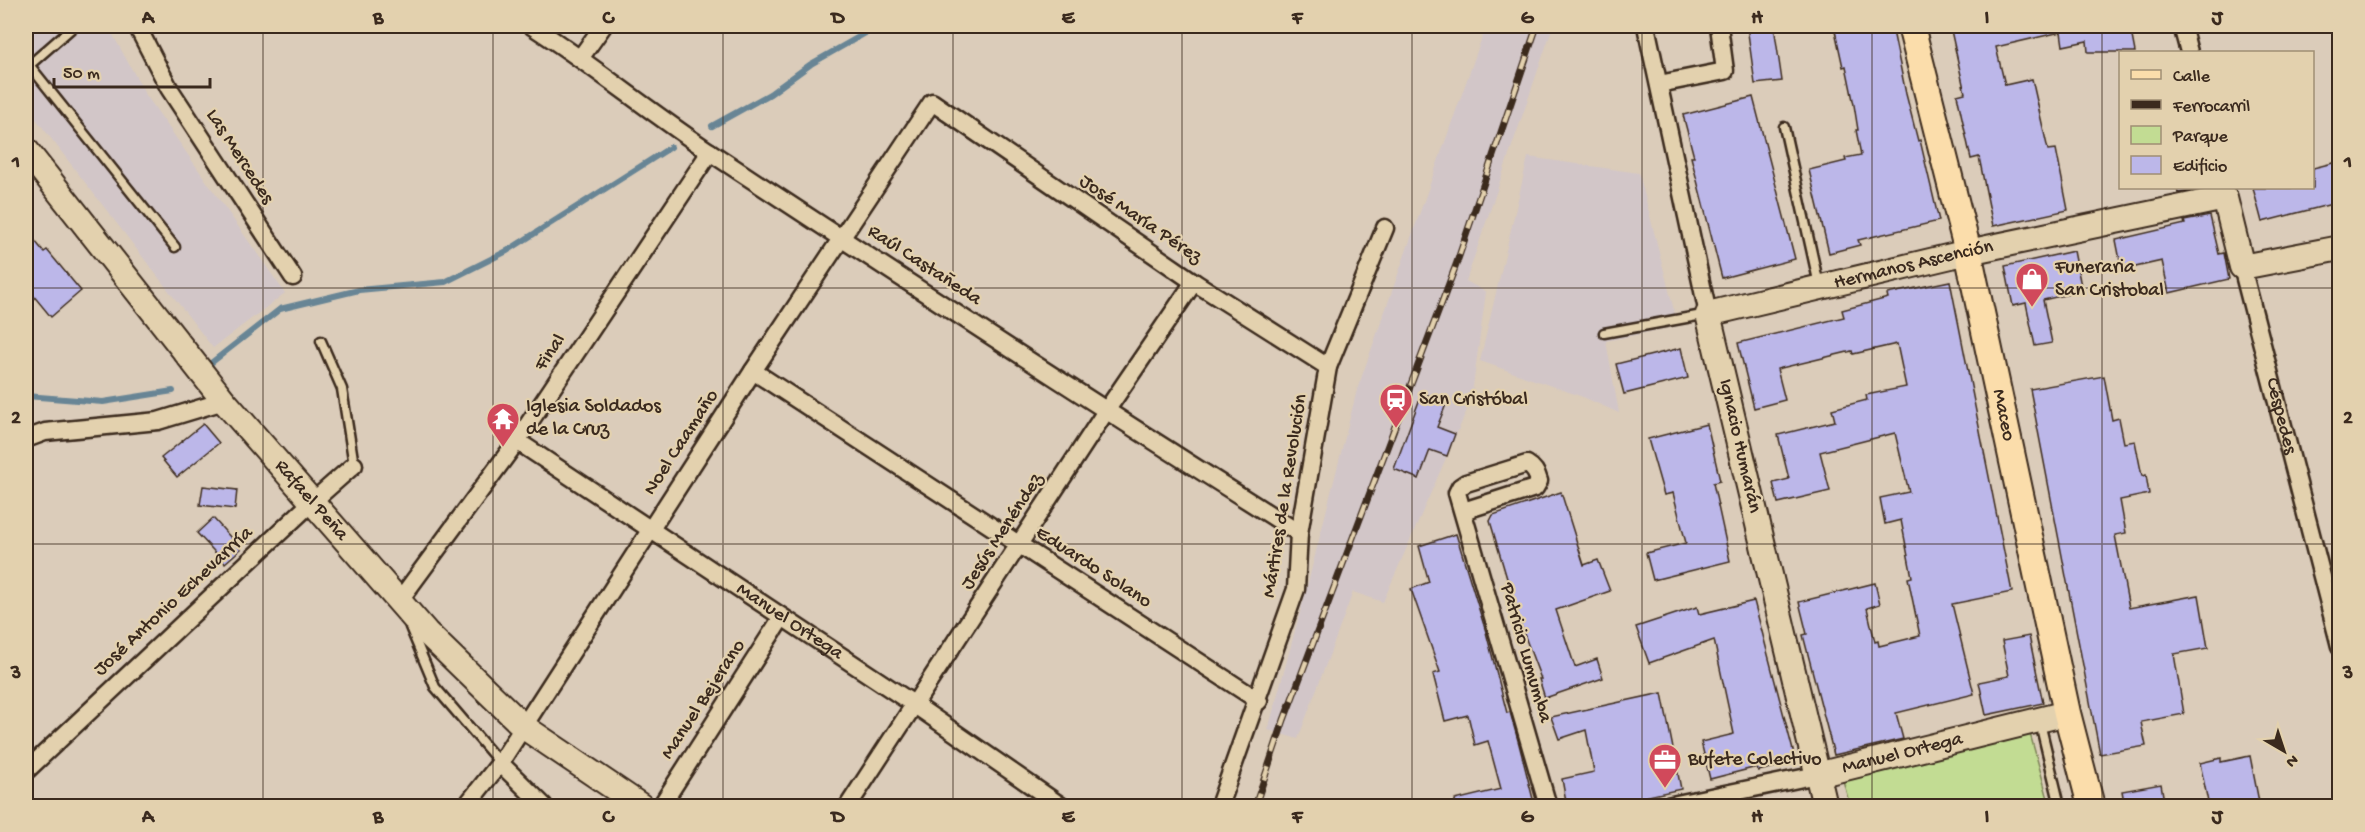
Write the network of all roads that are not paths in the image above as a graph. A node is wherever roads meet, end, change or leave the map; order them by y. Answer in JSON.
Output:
{"nodes":[{"id":1,"x":74,"y":26,"type":"edge"},
{"id":2,"x":136,"y":26,"type":"edge"},
{"id":3,"x":532,"y":26,"type":"edge"},
{"id":4,"x":603,"y":26,"type":"edge"},
{"id":5,"x":1646,"y":26,"type":"edge"},
{"id":6,"x":1719,"y":26,"type":"edge"},
{"id":7,"x":1911,"y":26,"type":"edge"},
{"id":8,"x":2182,"y":26,"type":"edge"},
{"id":9,"x":2189,"y":51,"type":"edge"},
{"id":10,"x":581,"y":57,"type":"junction"},
{"id":11,"x":27,"y":65,"type":"edge"},
{"id":12,"x":1659,"y":84,"type":"junction"},
{"id":13,"x":932,"y":102,"type":"joint"},
{"id":14,"x":1784,"y":127,"type":"dead end"},
{"id":15,"x":26,"y":150,"type":"edge"},
{"id":16,"x":710,"y":152,"type":"junction"},
{"id":17,"x":2224,"y":193,"type":"edge"},
{"id":18,"x":2231,"y":222,"type":"junction"},
{"id":19,"x":1385,"y":228,"type":"dead end"},
{"id":20,"x":841,"y":237,"type":"junction"},
{"id":21,"x":175,"y":247,"type":"dead end"},
{"id":22,"x":2340,"y":248,"type":"edge"},
{"id":23,"x":1968,"y":252,"type":"junction"},
{"id":24,"x":2280,"y":260,"type":"junction"},
{"id":25,"x":2242,"y":267,"type":"junction"},
{"id":26,"x":293,"y":277,"type":"dead end"},
{"id":27,"x":1194,"y":282,"type":"junction"},
{"id":28,"x":1819,"y":288,"type":"junction"},
{"id":29,"x":1708,"y":314,"type":"junction"},
{"id":30,"x":1604,"y":333,"type":"dead end"},
{"id":31,"x":321,"y":341,"type":"dead end"},
{"id":32,"x":1328,"y":367,"type":"junction"},
{"id":33,"x":753,"y":371,"type":"junction"},
{"id":34,"x":224,"y":401,"type":"junction"},
{"id":35,"x":1106,"y":411,"type":"junction"},
{"id":36,"x":26,"y":439,"type":"edge"},
{"id":37,"x":517,"y":441,"type":"junction"},
{"id":38,"x":354,"y":465,"type":"joint"},
{"id":39,"x":311,"y":503,"type":"junction"},
{"id":40,"x":1463,"y":511,"type":"dead end"},
{"id":41,"x":651,"y":530,"type":"junction"},
{"id":42,"x":1299,"y":533,"type":"junction"},
{"id":43,"x":1020,"y":546,"type":"junction"},
{"id":44,"x":399,"y":601,"type":"junction"},
{"id":45,"x":782,"y":617,"type":"junction"},
{"id":46,"x":2340,"y":646,"type":"edge"},
{"id":47,"x":1259,"y":701,"type":"junction"},
{"id":48,"x":915,"y":705,"type":"junction"},
{"id":49,"x":2067,"y":712,"type":"junction"},
{"id":50,"x":2039,"y":720,"type":"junction"},
{"id":51,"x":524,"y":727,"type":"junction"},
{"id":52,"x":500,"y":763,"type":"junction"},
{"id":53,"x":26,"y":771,"type":"edge"},
{"id":54,"x":1817,"y":775,"type":"junction"},
{"id":55,"x":466,"y":807,"type":"edge"},
{"id":56,"x":544,"y":807,"type":"edge"},
{"id":57,"x":640,"y":807,"type":"edge"},
{"id":58,"x":660,"y":807,"type":"edge"},
{"id":59,"x":848,"y":807,"type":"edge"},
{"id":60,"x":1061,"y":807,"type":"edge"},
{"id":61,"x":1219,"y":807,"type":"edge"},
{"id":62,"x":1548,"y":807,"type":"edge"},
{"id":63,"x":1667,"y":807,"type":"edge"},
{"id":64,"x":1825,"y":807,"type":"edge"},
{"id":65,"x":2060,"y":807,"type":"edge"},
{"id":66,"x":2091,"y":807,"type":"edge"}],
"edges":[{"from":1,"to":11,"type":"lane"},
{"from":2,"to":26,"type":"street","name":"Las Mercedes"},
{"from":3,"to":10,"type":"street","name":"Raúl Castañeda"},
{"from":4,"to":10,"type":"street"},
{"from":5,"to":12,"type":"street","name":"Ignacio Humarán"},
{"from":6,"to":12,"type":"street"},
{"from":7,"to":23,"type":"main road","name":"Maceo"},
{"from":8,"to":9,"type":"street"},
{"from":10,"to":16,"type":"street","name":"Raúl Castañeda"},
{"from":11,"to":21,"type":"lane"},
{"from":12,"to":29,"type":"street","name":"Ignacio Humarán"},
{"from":13,"to":20,"type":"street","name":"Noel Caamaño"},
{"from":13,"to":27,"type":"street","name":"José María Pérez"},
{"from":14,"to":28,"type":"lane"},
{"from":15,"to":34,"type":"street","name":"Rafael Peña"},
{"from":16,"to":20,"type":"street","name":"Raúl Castañeda"},
{"from":16,"to":37,"type":"street","name":"Final"},
{"from":17,"to":18,"type":"street","name":"Céspedes"},
{"from":17,"to":23,"type":"street","name":"Hermanos Ascención"},
{"from":18,"to":24,"type":"street"},
{"from":18,"to":25,"type":"street","name":"Céspedes"},
{"from":19,"to":32,"type":"street","name":"Mártires de la Revolución"},
{"from":20,"to":33,"type":"street","name":"Noel Caamaño"},
{"from":20,"to":35,"type":"street","name":"Raúl Castañeda"},
{"from":22,"to":24,"type":"street"},
{"from":23,"to":28,"type":"street","name":"Hermanos Ascención"},
{"from":23,"to":49,"type":"main road","name":"Maceo"},
{"from":24,"to":25,"type":"street"},
{"from":25,"to":46,"type":"street","name":"Céspedes"},
{"from":27,"to":32,"type":"street","name":"José María Pérez"},
{"from":27,"to":35,"type":"street","name":"Jesús Menéndez"},
{"from":28,"to":29,"type":"street","name":"Hermanos Ascención"},
{"from":29,"to":30,"type":"lane","name":"Hermanos Ascención"},
{"from":29,"to":54,"type":"street","name":"Ignacio Humarán"},
{"from":31,"to":38,"type":"lane"},
{"from":32,"to":42,"type":"street","name":"Mártires de la Revolución"},
{"from":33,"to":41,"type":"street","name":"Noel Caamaño"},
{"from":33,"to":43,"type":"street","name":"Eduardo Solano"},
{"from":34,"to":36,"type":"street"},
{"from":34,"to":39,"type":"street","name":"Rafael Peña"},
{"from":35,"to":42,"type":"street","name":"Raúl Castañeda"},
{"from":35,"to":43,"type":"street","name":"Jesús Menéndez"},
{"from":37,"to":41,"type":"street","name":"Manuel Ortega"},
{"from":37,"to":44,"type":"street","name":"Final"},
{"from":38,"to":39,"type":"street","name":"José Antonio Echevarrría"},
{"from":39,"to":44,"type":"street","name":"Rafael Peña"},
{"from":39,"to":53,"type":"street","name":"José Antonio Echevarrría"},
{"from":40,"to":62,"type":"street","name":"Patricio Lumumba"},
{"from":41,"to":45,"type":"street","name":"Manuel Ortega"},
{"from":41,"to":51,"type":"street","name":"Noel Caamaño"},
{"from":42,"to":47,"type":"street","name":"Mártires de la Revolución"},
{"from":43,"to":47,"type":"street","name":"Eduardo Solano"},
{"from":43,"to":48,"type":"street","name":"Jesús Menéndez"},
{"from":44,"to":51,"type":"street","name":"Rafael Peña"},
{"from":44,"to":52,"type":"lane"},
{"from":45,"to":48,"type":"street","name":"Manuel Ortega"},
{"from":45,"to":58,"type":"street","name":"Manuel Bejerano"},
{"from":47,"to":61,"type":"street","name":"Mártires de la Revolución"},
{"from":48,"to":59,"type":"street","name":"Jesús Menéndez"},
{"from":48,"to":60,"type":"street","name":"Manuel Ortega"},
{"from":49,"to":50,"type":"street","name":"Manuel Ortega"},
{"from":49,"to":66,"type":"main road","name":"Maceo"},
{"from":50,"to":54,"type":"street","name":"Manuel Ortega"},
{"from":50,"to":65,"type":"lane"},
{"from":51,"to":52,"type":"street","name":"Noel Caamaño"},
{"from":51,"to":57,"type":"street","name":"Rafael Peña"},
{"from":52,"to":55,"type":"street","name":"Noel Caamaño"},
{"from":52,"to":56,"type":"street"},
{"from":54,"to":63,"type":"street","name":"Manuel Ortega"},
{"from":54,"to":64,"type":"street","name":"Ignacio Humarán"}]}
